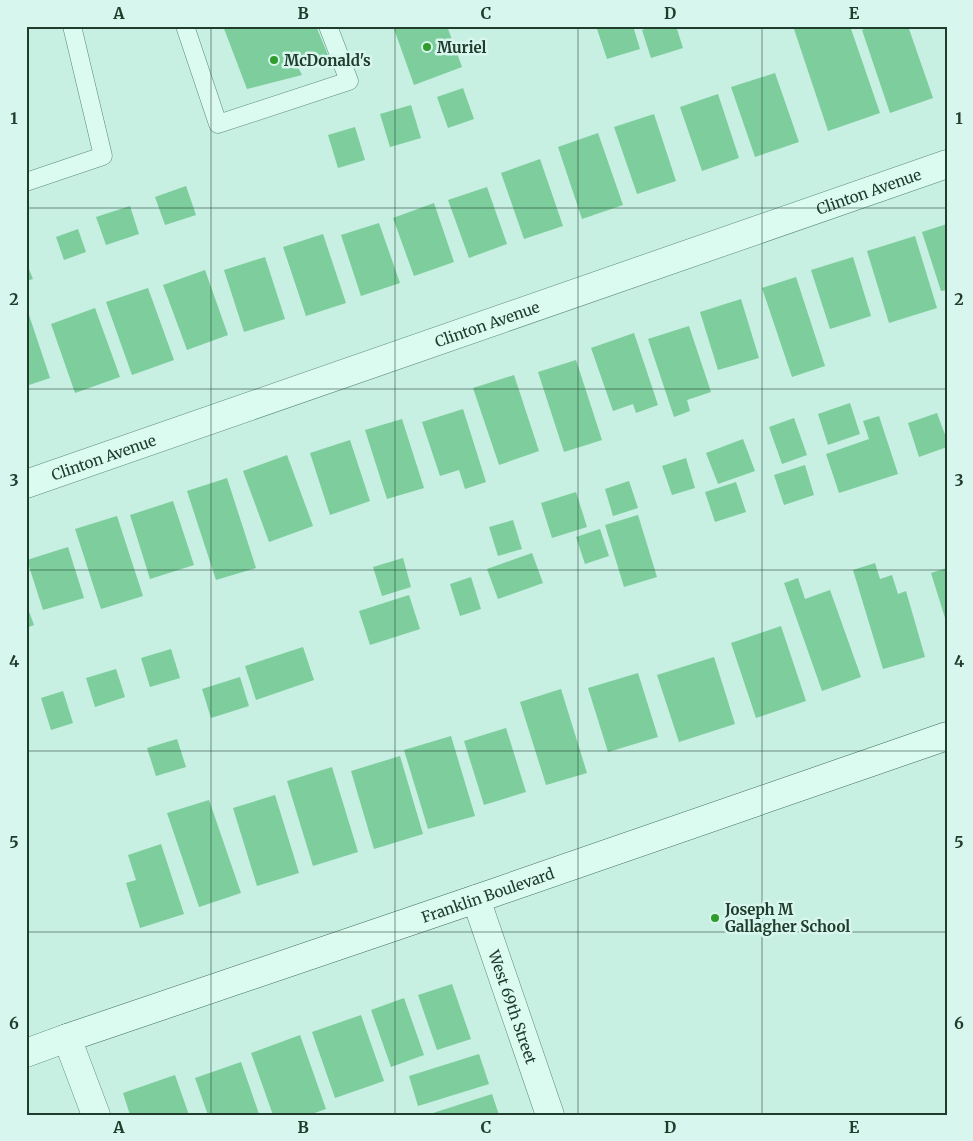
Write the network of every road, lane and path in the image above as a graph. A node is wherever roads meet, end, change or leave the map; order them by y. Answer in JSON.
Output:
{"nodes":[{"id":1,"x":72,"y":26,"type":"edge"},
{"id":2,"x":185,"y":26,"type":"edge"},
{"id":3,"x":328,"y":26,"type":"edge"},
{"id":4,"x":947,"y":164,"type":"edge"},
{"id":5,"x":26,"y":182,"type":"edge"},
{"id":6,"x":26,"y":484,"type":"edge"},
{"id":7,"x":947,"y":736,"type":"edge"},
{"id":8,"x":476,"y":899,"type":"junction"},
{"id":9,"x":67,"y":1038,"type":"junction"},
{"id":10,"x":26,"y":1053,"type":"edge"},
{"id":11,"x":96,"y":1115,"type":"edge"},
{"id":12,"x":550,"y":1115,"type":"edge"}],
"edges":[{"from":1,"to":5,"type":"lane"},
{"from":2,"to":3,"type":"lane"},
{"from":4,"to":6,"type":"street","name":"Clinton Avenue"},
{"from":7,"to":8,"type":"street","name":"Franklin Boulevard"},
{"from":8,"to":9,"type":"street","name":"Franklin Boulevard"},
{"from":8,"to":12,"type":"street","name":"West 69th Street"},
{"from":9,"to":10,"type":"street","name":"Franklin Boulevard"},
{"from":9,"to":11,"type":"street"}]}
